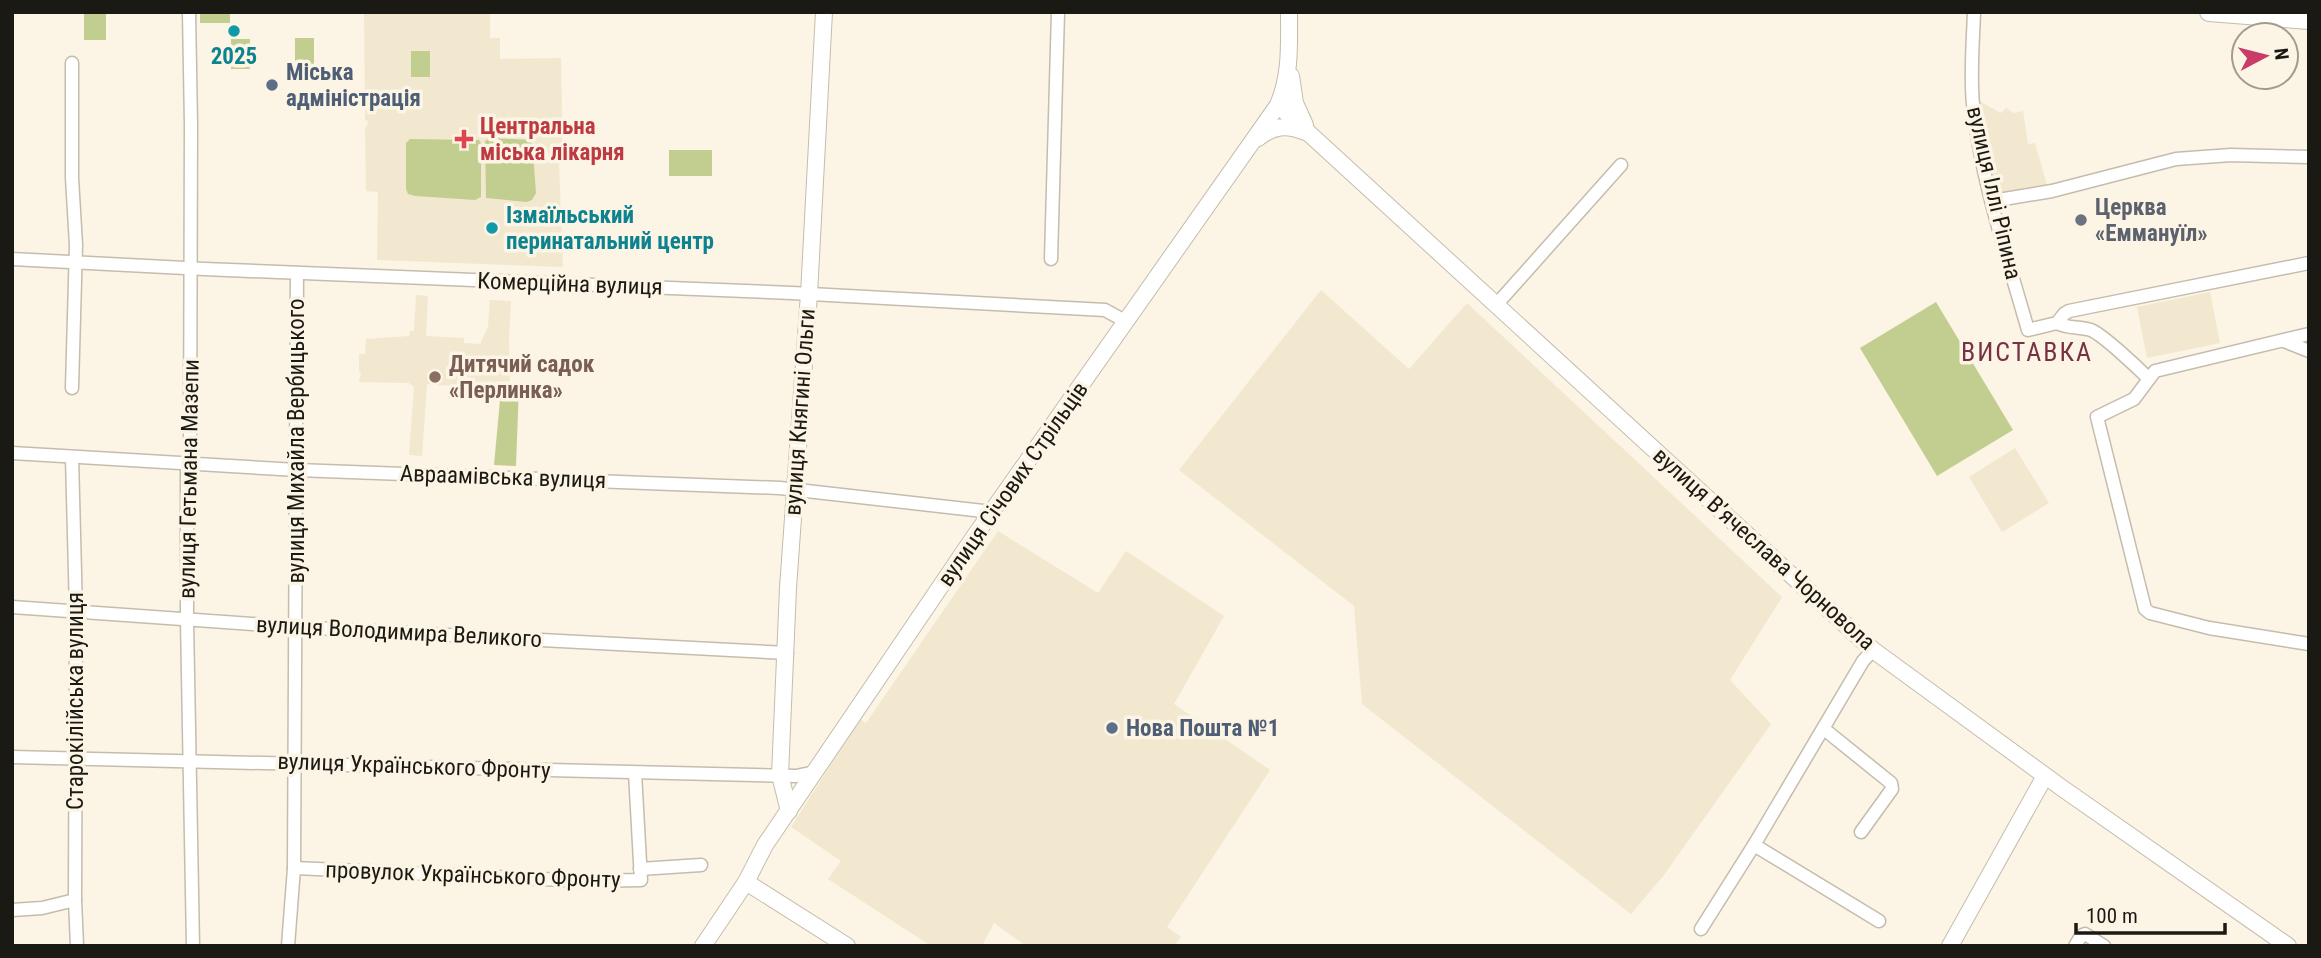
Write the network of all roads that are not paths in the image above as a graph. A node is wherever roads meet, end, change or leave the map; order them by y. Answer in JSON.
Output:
{"nodes":[{"id":1,"x":189,"y":12,"type":"edge"},
{"id":2,"x":824,"y":12,"type":"edge"},
{"id":3,"x":1058,"y":12,"type":"edge"},
{"id":4,"x":1289,"y":12,"type":"edge"},
{"id":5,"x":1974,"y":12,"type":"edge"},
{"id":6,"x":2208,"y":12,"type":"edge"},
{"id":7,"x":2309,"y":20,"type":"edge"},
{"id":8,"x":1289,"y":60,"type":"junction"},
{"id":9,"x":72,"y":62,"type":"dead end"},
{"id":10,"x":1278,"y":105,"type":"junction"},
{"id":11,"x":1311,"y":134,"type":"junction"},
{"id":12,"x":1250,"y":144,"type":"junction"},
{"id":13,"x":2309,"y":157,"type":"edge"},
{"id":14,"x":1620,"y":165,"type":"dead end"},
{"id":15,"x":1992,"y":201,"type":"junction"},
{"id":16,"x":12,"y":259,"type":"edge"},
{"id":17,"x":1051,"y":259,"type":"dead end"},
{"id":18,"x":2309,"y":263,"type":"edge"},
{"id":19,"x":76,"y":264,"type":"junction"},
{"id":20,"x":191,"y":269,"type":"junction"},
{"id":21,"x":297,"y":273,"type":"junction"},
{"id":22,"x":809,"y":294,"type":"junction"},
{"id":23,"x":1496,"y":304,"type":"junction"},
{"id":24,"x":1125,"y":321,"type":"junction"},
{"id":25,"x":2057,"y":323,"type":"junction"},
{"id":26,"x":2309,"y":334,"type":"edge"},
{"id":27,"x":2284,"y":341,"type":"junction"},
{"id":28,"x":2309,"y":351,"type":"edge"},
{"id":29,"x":2148,"y":378,"type":"junction"},
{"id":30,"x":72,"y":388,"type":"dead end"},
{"id":31,"x":12,"y":453,"type":"edge"},
{"id":32,"x":72,"y":457,"type":"junction"},
{"id":33,"x":187,"y":464,"type":"junction"},
{"id":34,"x":297,"y":470,"type":"junction"},
{"id":35,"x":794,"y":489,"type":"junction"},
{"id":36,"x":992,"y":512,"type":"junction"},
{"id":37,"x":12,"y":607,"type":"edge"},
{"id":38,"x":76,"y":612,"type":"junction"},
{"id":39,"x":187,"y":620,"type":"junction"},
{"id":40,"x":295,"y":627,"type":"junction"},
{"id":41,"x":2309,"y":644,"type":"edge"},
{"id":42,"x":1873,"y":650,"type":"junction"},
{"id":43,"x":786,"y":653,"type":"junction"},
{"id":44,"x":1824,"y":729,"type":"junction"},
{"id":45,"x":12,"y":757,"type":"edge"},
{"id":46,"x":75,"y":758,"type":"junction"},
{"id":47,"x":191,"y":759,"type":"junction"},
{"id":48,"x":294,"y":762,"type":"junction"},
{"id":49,"x":815,"y":772,"type":"junction"},
{"id":50,"x":635,"y":774,"type":"junction"},
{"id":51,"x":780,"y":775,"type":"junction"},
{"id":52,"x":2045,"y":776,"type":"junction"},
{"id":53,"x":789,"y":811,"type":"junction"},
{"id":54,"x":1860,"y":832,"type":"dead end"},
{"id":55,"x":765,"y":845,"type":"junction"},
{"id":56,"x":1754,"y":845,"type":"junction"},
{"id":57,"x":701,"y":865,"type":"dead end"},
{"id":58,"x":294,"y":868,"type":"junction"},
{"id":59,"x":640,"y":869,"type":"junction"},
{"id":60,"x":746,"y":881,"type":"junction"},
{"id":61,"x":75,"y":900,"type":"junction"},
{"id":62,"x":12,"y":910,"type":"edge"},
{"id":63,"x":1879,"y":921,"type":"dead end"},
{"id":64,"x":1701,"y":929,"type":"dead end"},
{"id":65,"x":2284,"y":944,"type":"edge"},
{"id":66,"x":77,"y":946,"type":"edge"},
{"id":67,"x":193,"y":946,"type":"edge"},
{"id":68,"x":288,"y":946,"type":"edge"},
{"id":69,"x":703,"y":946,"type":"edge"},
{"id":70,"x":847,"y":946,"type":"edge"},
{"id":71,"x":1950,"y":946,"type":"edge"},
{"id":72,"x":2075,"y":946,"type":"edge"},
{"id":73,"x":2104,"y":946,"type":"edge"}],
"edges":[{"from":1,"to":20,"type":"street","name":"вулиця Гетьмана Мазепи"},
{"from":2,"to":22,"type":"street","name":"вулиця Княгині Ольги"},
{"from":3,"to":17,"type":"street"},
{"from":4,"to":8,"type":"street","name":"вулиця Січових Стрільців"},
{"from":5,"to":15,"type":"street","name":"вулиця Іллі Ріпина"},
{"from":6,"to":7,"type":"main road"},
{"from":8,"to":10,"type":"street","name":"вулиця Січових Стрільців"},
{"from":8,"to":11,"type":"street"},
{"from":9,"to":19,"type":"street"},
{"from":10,"to":11,"type":"street","name":"вулиця Вʼячеслава Чорновола"},
{"from":10,"to":12,"type":"street","name":"вулиця Січових Стрільців"},
{"from":11,"to":12,"type":"street"},
{"from":11,"to":23,"type":"street","name":"вулиця Вʼячеслава Чорновола"},
{"from":12,"to":24,"type":"street","name":"вулиця Січових Стрільців"},
{"from":13,"to":15,"type":"street"},
{"from":14,"to":23,"type":"street"},
{"from":15,"to":25,"type":"street","name":"вулиця Іллі Ріпина"},
{"from":16,"to":19,"type":"street","name":"Комерційна вулиця"},
{"from":18,"to":25,"type":"street"},
{"from":19,"to":20,"type":"street","name":"Комерційна вулиця"},
{"from":19,"to":30,"type":"street"},
{"from":20,"to":21,"type":"street","name":"Комерційна вулиця"},
{"from":20,"to":33,"type":"street","name":"вулиця Гетьмана Мазепи"},
{"from":21,"to":22,"type":"street","name":"Комерційна вулиця"},
{"from":21,"to":34,"type":"street","name":"вулиця Михайла Вербицького"},
{"from":22,"to":24,"type":"street","name":"Комерційна вулиця"},
{"from":22,"to":35,"type":"street","name":"вулиця Княгині Ольги"},
{"from":23,"to":42,"type":"street","name":"вулиця Вʼячеслава Чорновола"},
{"from":24,"to":36,"type":"street","name":"вулиця Січових Стрільців"},
{"from":25,"to":29,"type":"street"},
{"from":26,"to":27,"type":"street"},
{"from":27,"to":28,"type":"street"},
{"from":27,"to":29,"type":"street"},
{"from":29,"to":41,"type":"street"},
{"from":31,"to":32,"type":"street","name":"Авраамівська вулиця"},
{"from":32,"to":33,"type":"street","name":"Авраамівська вулиця"},
{"from":32,"to":38,"type":"street","name":"Старокілійська вулиця"},
{"from":33,"to":34,"type":"street","name":"Авраамівська вулиця"},
{"from":33,"to":39,"type":"street","name":"вулиця Гетьмана Мазепи"},
{"from":34,"to":35,"type":"street","name":"Авраамівська вулиця"},
{"from":34,"to":40,"type":"street","name":"вулиця Михайла Вербицького"},
{"from":35,"to":36,"type":"street","name":"Авраамівська вулиця"},
{"from":35,"to":43,"type":"street","name":"вулиця Княгині Ольги"},
{"from":36,"to":49,"type":"street","name":"вулиця Січових Стрільців"},
{"from":37,"to":38,"type":"street","name":"вулиця Володимира Великого"},
{"from":38,"to":39,"type":"street","name":"вулиця Володимира Великого"},
{"from":38,"to":46,"type":"street","name":"Старокілійська вулиця"},
{"from":39,"to":40,"type":"street","name":"вулиця Володимира Великого"},
{"from":39,"to":47,"type":"street","name":"вулиця Гетьмана Мазепи"},
{"from":40,"to":43,"type":"street","name":"вулиця Володимира Великого"},
{"from":40,"to":48,"type":"street","name":"вулиця Михайла Вербицького"},
{"from":42,"to":44,"type":"street"},
{"from":42,"to":52,"type":"street","name":"вулиця Вʼячеслава Чорновола"},
{"from":43,"to":51,"type":"street","name":"вулиця Княгині Ольги"},
{"from":44,"to":54,"type":"street"},
{"from":44,"to":56,"type":"street"},
{"from":45,"to":46,"type":"street","name":"вулиця Українського Фронту"},
{"from":46,"to":47,"type":"street","name":"вулиця Українського Фронту"},
{"from":46,"to":61,"type":"street","name":"Старокілійська вулиця"},
{"from":47,"to":48,"type":"street","name":"вулиця Українського Фронту"},
{"from":47,"to":67,"type":"street","name":"вулиця Гетьмана Мазепи"},
{"from":48,"to":50,"type":"street","name":"вулиця Українського Фронту"},
{"from":48,"to":58,"type":"street","name":"вулиця Михайла Вербицького"},
{"from":49,"to":51,"type":"street","name":"вулиця Українського Фронту"},
{"from":49,"to":53,"type":"street","name":"вулиця Січових Стрільців"},
{"from":50,"to":51,"type":"street","name":"вулиця Українського Фронту"},
{"from":50,"to":59,"type":"street","name":"провулок Українського Фронту"},
{"from":51,"to":53,"type":"street","name":"вулиця Княгині Ольги"},
{"from":51,"to":55,"type":"street"},
{"from":52,"to":65,"type":"street","name":"вулиця Вʼячеслава Чорновола"},
{"from":52,"to":71,"type":"street"},
{"from":53,"to":55,"type":"street","name":"вулиця Січових Стрільців"},
{"from":55,"to":60,"type":"street","name":"вулиця Січових Стрільців"},
{"from":56,"to":63,"type":"street"},
{"from":56,"to":64,"type":"street"},
{"from":57,"to":59,"type":"street","name":"провулок Українського Фронту"},
{"from":58,"to":59,"type":"street","name":"провулок Українського Фронту"},
{"from":58,"to":68,"type":"street","name":"вулиця Михайла Вербицького"},
{"from":60,"to":69,"type":"street","name":"вулиця Січових Стрільців"},
{"from":60,"to":70,"type":"street"},
{"from":61,"to":62,"type":"street"},
{"from":61,"to":66,"type":"street","name":"Старокілійська вулиця"},
{"from":72,"to":73,"type":"street"}]}
